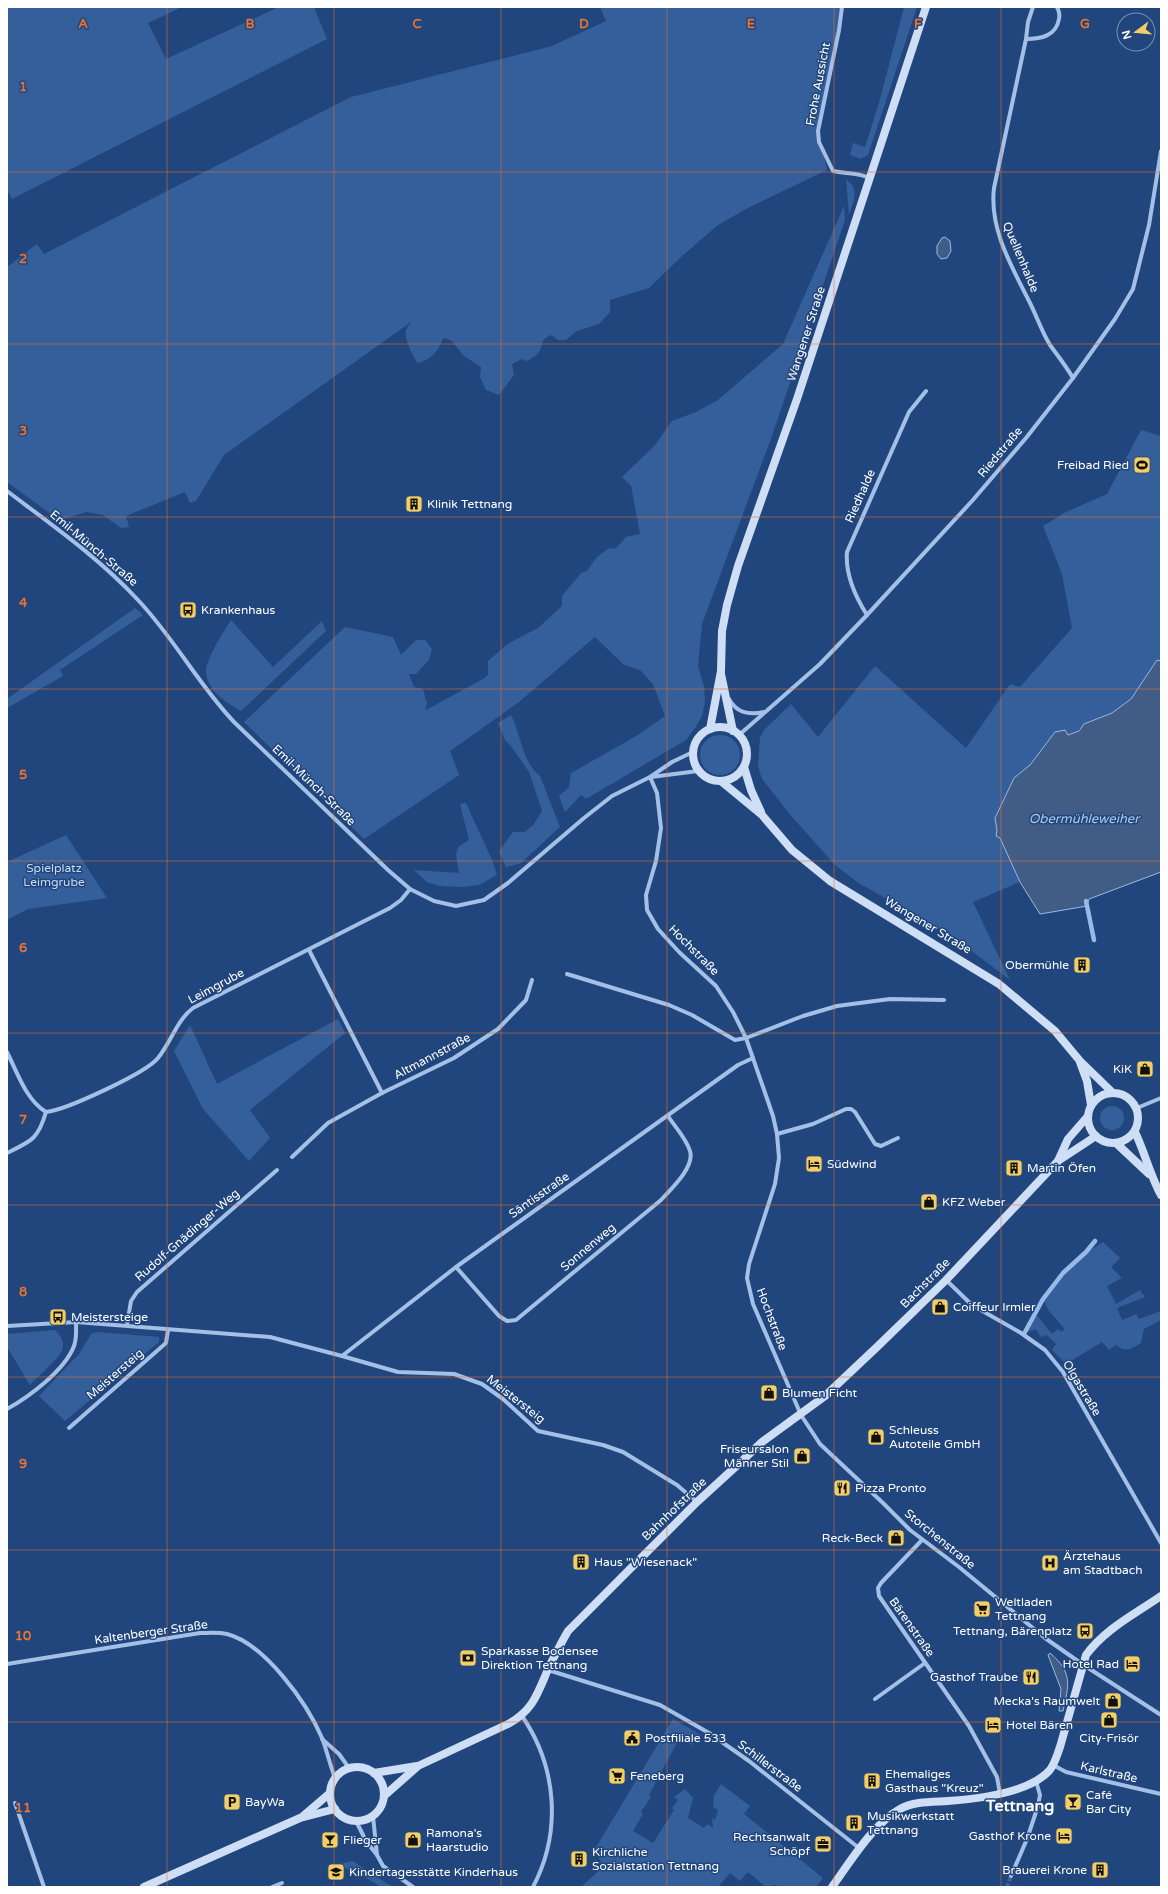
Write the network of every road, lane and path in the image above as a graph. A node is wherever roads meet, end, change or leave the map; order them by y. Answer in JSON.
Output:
{"nodes":[{"id":1,"x":842,"y":7,"type":"edge"},
{"id":2,"x":926,"y":7,"type":"edge"},
{"id":3,"x":1033,"y":7,"type":"edge"},
{"id":4,"x":1057,"y":7,"type":"edge"},
{"id":5,"x":1026,"y":39,"type":"junction"},
{"id":6,"x":1161,"y":151,"type":"edge"},
{"id":7,"x":870,"y":179,"type":"junction"},
{"id":8,"x":1073,"y":378,"type":"junction"},
{"id":9,"x":926,"y":391,"type":"dead end"},
{"id":10,"x":7,"y":491,"type":"edge"},
{"id":11,"x":867,"y":615,"type":"junction"},
{"id":12,"x":721,"y":672,"type":"junction"},
{"id":13,"x":726,"y":692,"type":"junction"},
{"id":14,"x":765,"y":712,"type":"junction"},
{"id":15,"x":710,"y":729,"type":"junction"},
{"id":16,"x":736,"y":733,"type":"junction"},
{"id":17,"x":693,"y":752,"type":"junction"},
{"id":18,"x":744,"y":767,"type":"junction"},
{"id":19,"x":698,"y":771,"type":"junction"},
{"id":20,"x":650,"y":777,"type":"junction"},
{"id":21,"x":722,"y":782,"type":"junction"},
{"id":22,"x":762,"y":815,"type":"junction"},
{"id":23,"x":410,"y":889,"type":"junction"},
{"id":24,"x":309,"y":950,"type":"junction"},
{"id":25,"x":567,"y":974,"type":"dead end"},
{"id":26,"x":532,"y":980,"type":"dead end"},
{"id":27,"x":944,"y":1000,"type":"dead end"},
{"id":28,"x":746,"y":1038,"type":"junction"},
{"id":29,"x":7,"y":1052,"type":"edge"},
{"id":30,"x":753,"y":1058,"type":"junction"},
{"id":31,"x":1080,"y":1061,"type":"junction"},
{"id":32,"x":382,"y":1093,"type":"junction"},
{"id":33,"x":1113,"y":1093,"type":"junction"},
{"id":34,"x":1161,"y":1098,"type":"edge"},
{"id":35,"x":1091,"y":1106,"type":"junction"},
{"id":36,"x":1136,"y":1108,"type":"junction"},
{"id":37,"x":46,"y":1112,"type":"junction"},
{"id":38,"x":668,"y":1116,"type":"junction"},
{"id":39,"x":1088,"y":1116,"type":"junction"},
{"id":40,"x":1134,"y":1132,"type":"junction"},
{"id":41,"x":777,"y":1134,"type":"junction"},
{"id":42,"x":1096,"y":1136,"type":"junction"},
{"id":43,"x":898,"y":1138,"type":"dead end"},
{"id":44,"x":1116,"y":1143,"type":"junction"},
{"id":45,"x":7,"y":1153,"type":"edge"},
{"id":46,"x":292,"y":1157,"type":"dead end"},
{"id":47,"x":1058,"y":1161,"type":"junction"},
{"id":48,"x":277,"y":1170,"type":"dead end"},
{"id":49,"x":1151,"y":1176,"type":"junction"},
{"id":50,"x":1161,"y":1195,"type":"edge"},
{"id":51,"x":456,"y":1267,"type":"junction"},
{"id":52,"x":946,"y":1280,"type":"junction"},
{"id":53,"x":76,"y":1322,"type":"junction"},
{"id":54,"x":127,"y":1325,"type":"junction"},
{"id":55,"x":7,"y":1326,"type":"edge"},
{"id":56,"x":168,"y":1330,"type":"junction"},
{"id":57,"x":342,"y":1356,"type":"junction"},
{"id":58,"x":7,"y":1409,"type":"edge"},
{"id":59,"x":801,"y":1414,"type":"junction"},
{"id":60,"x":68,"y":1428,"type":"dead end"},
{"id":61,"x":697,"y":1502,"type":"junction"},
{"id":62,"x":922,"y":1540,"type":"junction"},
{"id":63,"x":1161,"y":1543,"type":"edge"},
{"id":64,"x":1161,"y":1596,"type":"edge"},
{"id":65,"x":925,"y":1663,"type":"junction"},
{"id":66,"x":7,"y":1664,"type":"edge"},
{"id":67,"x":1082,"y":1664,"type":"junction"},
{"id":68,"x":548,"y":1670,"type":"junction"},
{"id":69,"x":875,"y":1699,"type":"dead end"},
{"id":70,"x":1161,"y":1714,"type":"edge"},
{"id":71,"x":522,"y":1716,"type":"junction"},
{"id":72,"x":322,"y":1738,"type":"junction"},
{"id":73,"x":418,"y":1766,"type":"junction"},
{"id":74,"x":1053,"y":1766,"type":"junction"},
{"id":75,"x":349,"y":1768,"type":"junction"},
{"id":76,"x":374,"y":1773,"type":"junction"},
{"id":77,"x":335,"y":1778,"type":"junction"},
{"id":78,"x":1035,"y":1780,"type":"junction"},
{"id":79,"x":330,"y":1793,"type":"junction"},
{"id":80,"x":1000,"y":1794,"type":"junction"},
{"id":81,"x":1161,"y":1794,"type":"edge"},
{"id":82,"x":384,"y":1796,"type":"junction"},
{"id":83,"x":15,"y":1803,"type":"dead end"},
{"id":84,"x":335,"y":1809,"type":"junction"},
{"id":85,"x":373,"y":1816,"type":"junction"},
{"id":86,"x":300,"y":1818,"type":"junction"},
{"id":87,"x":356,"y":1821,"type":"junction"},
{"id":88,"x":860,"y":1849,"type":"junction"},
{"id":89,"x":377,"y":1855,"type":"junction"},
{"id":90,"x":1011,"y":1876,"type":"tunnel mouth"},
{"id":91,"x":282,"y":1882,"type":"dead end"},
{"id":92,"x":44,"y":1887,"type":"edge"},
{"id":93,"x":144,"y":1887,"type":"edge"},
{"id":94,"x":272,"y":1887,"type":"edge"},
{"id":95,"x":413,"y":1887,"type":"edge"},
{"id":96,"x":533,"y":1887,"type":"edge"},
{"id":97,"x":832,"y":1887,"type":"edge"}],
"edges":[{"from":1,"to":7,"type":"street","name":"Frohe Aussicht"},
{"from":2,"to":7,"type":"main road","name":"Wangener Straße"},
{"from":3,"to":5,"type":"street","name":"Quellenhalde"},
{"from":4,"to":5,"type":"street"},
{"from":5,"to":8,"type":"street","name":"Quellenhalde"},
{"from":6,"to":8,"type":"street","name":"Riedstraße"},
{"from":7,"to":12,"type":"main road","name":"Wangener Straße"},
{"from":8,"to":11,"type":"street","name":"Riedstraße"},
{"from":9,"to":11,"type":"street","name":"Riedhalde"},
{"from":10,"to":23,"type":"street","name":"Emil-Münch-Straße"},
{"from":11,"to":14,"type":"street","name":"Riedstraße"},
{"from":12,"to":13,"type":"main road","name":"Wangener Straße"},
{"from":12,"to":15,"type":"main road","name":"Wangener Straße"},
{"from":13,"to":14,"type":"street"},
{"from":13,"to":16,"type":"main road","name":"Wangener Straße"},
{"from":14,"to":16,"type":"street","name":"Riedstraße"},
{"from":15,"to":16,"type":"main road"},
{"from":15,"to":17,"type":"main road"},
{"from":16,"to":18,"type":"main road"},
{"from":17,"to":19,"type":"main road"},
{"from":17,"to":20,"type":"street","name":"Emil-Münch-Straße"},
{"from":18,"to":21,"type":"main road"},
{"from":18,"to":22,"type":"main road","name":"Wangener Straße"},
{"from":19,"to":20,"type":"street","name":"Emil-Münch-Straße"},
{"from":19,"to":21,"type":"main road"},
{"from":20,"to":23,"type":"street","name":"Emil-Münch-Straße"},
{"from":20,"to":28,"type":"street","name":"Hochstraße"},
{"from":21,"to":22,"type":"main road","name":"Wangener Straße"},
{"from":22,"to":31,"type":"main road","name":"Wangener Straße"},
{"from":23,"to":24,"type":"street","name":"Leimgrube"},
{"from":24,"to":32,"type":"street"},
{"from":24,"to":37,"type":"street","name":"Leimgrube"},
{"from":25,"to":28,"type":"street"},
{"from":26,"to":32,"type":"street","name":"Altmannstraße"},
{"from":27,"to":28,"type":"street"},
{"from":28,"to":30,"type":"street","name":"Hochstraße"},
{"from":29,"to":37,"type":"street"},
{"from":30,"to":38,"type":"street","name":"Säntisstraße"},
{"from":30,"to":41,"type":"street","name":"Hochstraße"},
{"from":31,"to":33,"type":"main road","name":"Wangener Straße"},
{"from":31,"to":35,"type":"main road","name":"Wangener Straße"},
{"from":32,"to":46,"type":"street","name":"Altmannstraße"},
{"from":33,"to":35,"type":"main road"},
{"from":33,"to":36,"type":"main road"},
{"from":34,"to":36,"type":"street"},
{"from":35,"to":39,"type":"main road"},
{"from":36,"to":40,"type":"main road"},
{"from":37,"to":45,"type":"street"},
{"from":38,"to":51,"type":"street","name":"Säntisstraße"},
{"from":38,"to":51,"type":"street","name":"Sonnenweg"},
{"from":39,"to":42,"type":"main road"},
{"from":39,"to":47,"type":"main road","name":"Bachstraße"},
{"from":40,"to":44,"type":"main road"},
{"from":40,"to":49,"type":"main road"},
{"from":41,"to":43,"type":"street"},
{"from":41,"to":59,"type":"street","name":"Hochstraße"},
{"from":42,"to":44,"type":"main road"},
{"from":42,"to":47,"type":"main road","name":"Bachstraße"},
{"from":44,"to":49,"type":"main road"},
{"from":47,"to":52,"type":"main road","name":"Bachstraße"},
{"from":48,"to":54,"type":"street","name":"Rudolf-Gnädinger-Weg"},
{"from":49,"to":50,"type":"main road"},
{"from":51,"to":57,"type":"street","name":"Säntisstraße"},
{"from":52,"to":59,"type":"main road","name":"Bachstraße"},
{"from":52,"to":63,"type":"street","name":"Olgastraße"},
{"from":53,"to":54,"type":"street","name":"Meistersteig"},
{"from":53,"to":55,"type":"street","name":"Meistersteig"},
{"from":53,"to":58,"type":"street"},
{"from":54,"to":56,"type":"street","name":"Meistersteig"},
{"from":56,"to":57,"type":"street","name":"Meistersteig"},
{"from":56,"to":60,"type":"street","name":"Meistersteig"},
{"from":57,"to":61,"type":"street","name":"Meistersteig"},
{"from":59,"to":61,"type":"main road","name":"Bahnhofstraße"},
{"from":59,"to":62,"type":"street","name":"Storchenstraße"},
{"from":61,"to":68,"type":"main road","name":"Bahnhofstraße"},
{"from":62,"to":65,"type":"street","name":"Bärenstraße"},
{"from":62,"to":67,"type":"street","name":"Storchenstraße"},
{"from":64,"to":67,"type":"main road"},
{"from":65,"to":69,"type":"street"},
{"from":65,"to":80,"type":"street","name":"Bärenstraße"},
{"from":66,"to":72,"type":"street","name":"Kaltenberger Straße"},
{"from":67,"to":70,"type":"street","name":"Storchenstraße"},
{"from":67,"to":74,"type":"main road"},
{"from":68,"to":71,"type":"main road","name":"Bahnhofstraße"},
{"from":68,"to":88,"type":"street","name":"Schillerstraße"},
{"from":71,"to":73,"type":"main road","name":"Bahnhofstraße"},
{"from":71,"to":96,"type":"street"},
{"from":72,"to":75,"type":"street","name":"Kaltenberger Straße"},
{"from":72,"to":77,"type":"street","name":"Kaltenberger Straße"},
{"from":73,"to":76,"type":"main road","name":"Bahnhofstraße"},
{"from":73,"to":82,"type":"main road","name":"Bahnhofstraße"},
{"from":74,"to":78,"type":"main road"},
{"from":74,"to":81,"type":"street","name":"Karlstraße"},
{"from":75,"to":76,"type":"main road","name":"Bahnhofstraße"},
{"from":75,"to":77,"type":"main road"},
{"from":76,"to":82,"type":"main road"},
{"from":77,"to":79,"type":"main road"},
{"from":78,"to":80,"type":"main road"},
{"from":78,"to":90,"type":"street"},
{"from":79,"to":84,"type":"main road"},
{"from":79,"to":86,"type":"main road"},
{"from":80,"to":88,"type":"main road"},
{"from":82,"to":85,"type":"main road","name":"Bahnhofstraße"},
{"from":83,"to":92,"type":"street"},
{"from":84,"to":86,"type":"main road"},
{"from":84,"to":87,"type":"main road"},
{"from":85,"to":87,"type":"main road"},
{"from":85,"to":89,"type":"street"},
{"from":86,"to":93,"type":"main road"},
{"from":87,"to":89,"type":"street"},
{"from":88,"to":97,"type":"main road"},
{"from":89,"to":95,"type":"street"},
{"from":91,"to":94,"type":"street"}]}
